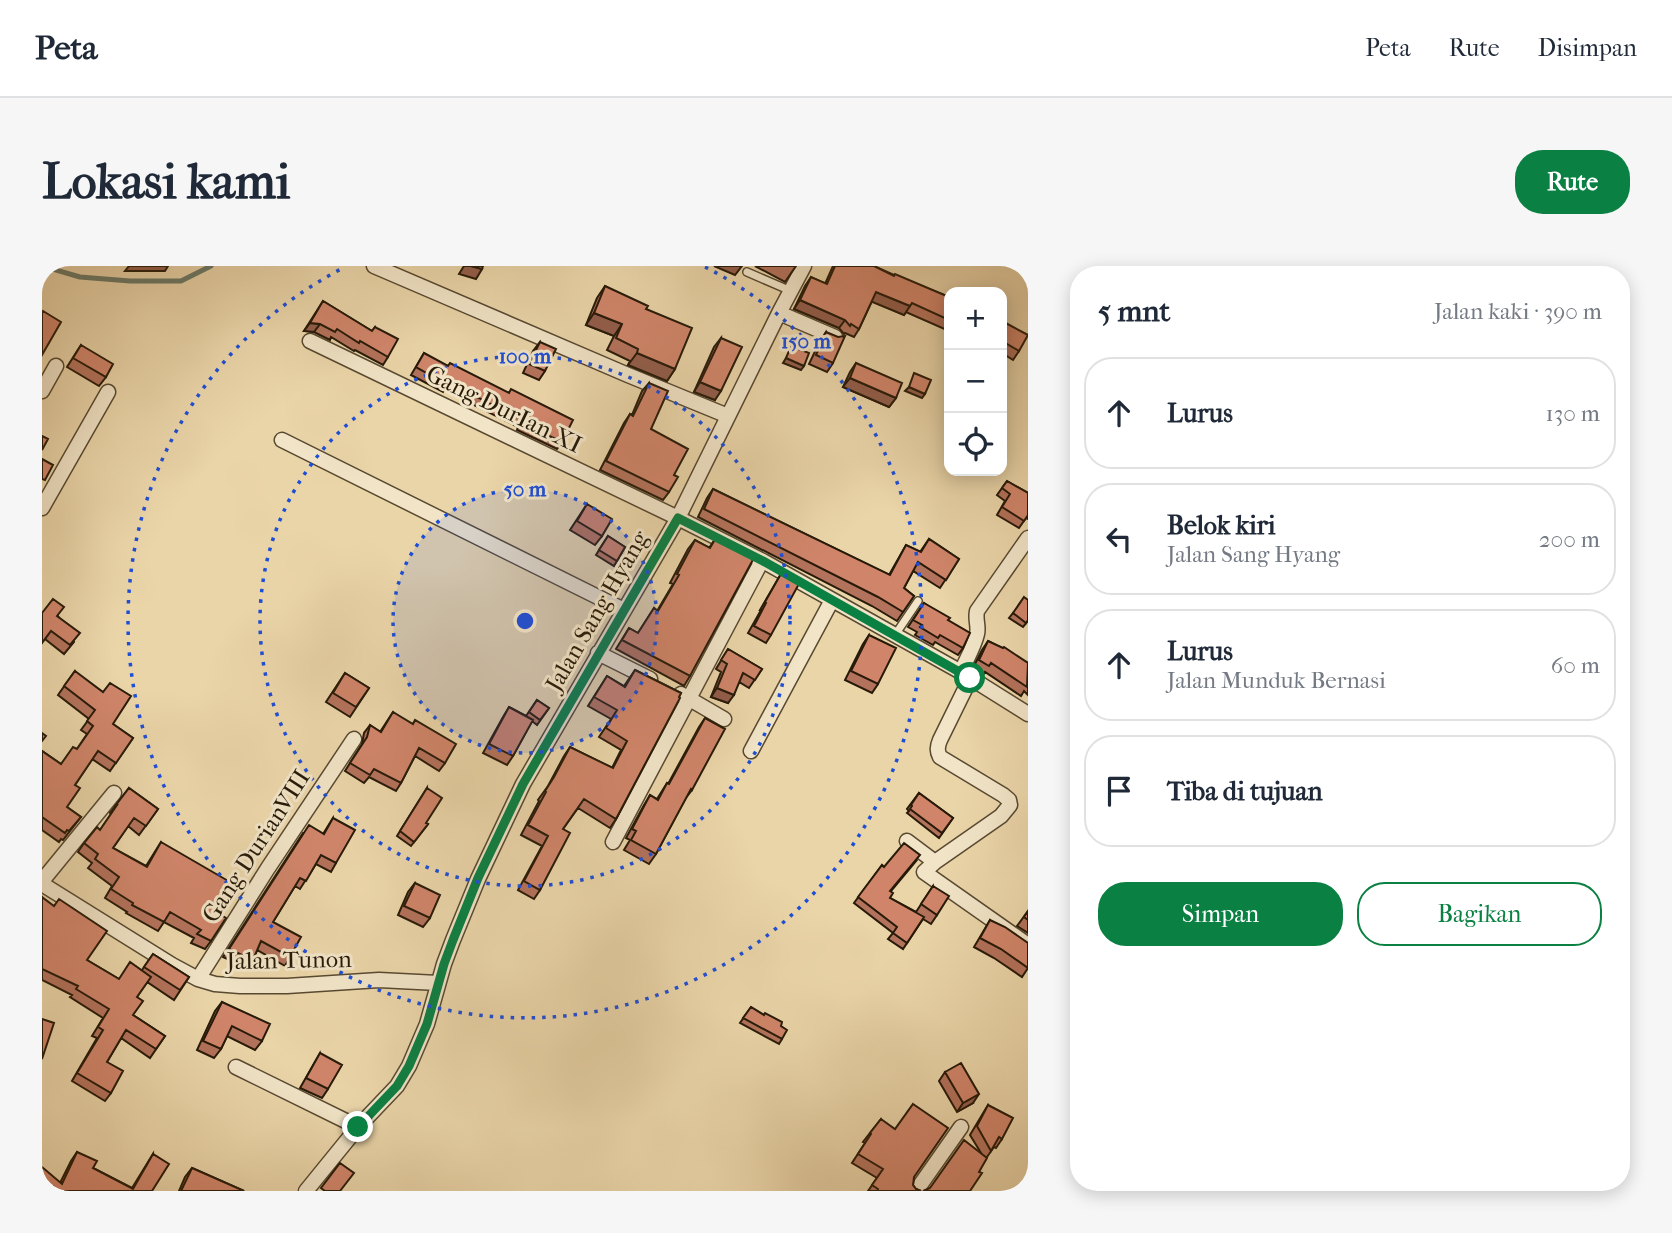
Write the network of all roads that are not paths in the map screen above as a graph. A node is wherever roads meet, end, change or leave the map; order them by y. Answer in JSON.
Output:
{"nodes":[{"id":1,"x":374,"y":266,"type":"edge"},
{"id":2,"x":804,"y":266,"type":"edge"},
{"id":3,"x":747,"y":272,"type":"dead end"},
{"id":4,"x":790,"y":290,"type":"junction"},
{"id":5,"x":779,"y":313,"type":"junction"},
{"id":6,"x":835,"y":337,"type":"edge"},
{"id":7,"x":310,"y":341,"type":"dead end"},
{"id":8,"x":56,"y":366,"type":"dead end"},
{"id":9,"x":42,"y":391,"type":"edge"},
{"id":10,"x":108,"y":392,"type":"dead end"},
{"id":11,"x":729,"y":416,"type":"junction"},
{"id":12,"x":282,"y":440,"type":"dead end"},
{"id":13,"x":42,"y":508,"type":"edge"},
{"id":14,"x":678,"y":518,"type":"junction"},
{"id":15,"x":1028,"y":538,"type":"edge"},
{"id":16,"x":758,"y":568,"type":"dead end"},
{"id":17,"x":832,"y":600,"type":"junction"},
{"id":18,"x":918,"y":601,"type":"dead end"},
{"id":19,"x":624,"y":610,"type":"junction"},
{"id":20,"x":895,"y":635,"type":"junction"},
{"id":21,"x":598,"y":653,"type":"junction"},
{"id":22,"x":966,"y":675,"type":"junction"},
{"id":23,"x":689,"y":699,"type":"junction"},
{"id":24,"x":1028,"y":714,"type":"edge"},
{"id":25,"x":724,"y":719,"type":"dead end"},
{"id":26,"x":354,"y":739,"type":"dead end"},
{"id":27,"x":751,"y":751,"type":"dead end"},
{"id":28,"x":114,"y":793,"type":"dead end"},
{"id":29,"x":907,"y":841,"type":"edge"},
{"id":30,"x":613,"y":842,"type":"dead end"},
{"id":31,"x":934,"y":862,"type":"junction"},
{"id":32,"x":42,"y":882,"type":"edge"},
{"id":33,"x":1028,"y":945,"type":"edge"},
{"id":34,"x":198,"y":979,"type":"junction"},
{"id":35,"x":438,"y":983,"type":"junction"},
{"id":36,"x":236,"y":1068,"type":"dead end"},
{"id":37,"x":358,"y":1127,"type":"junction"},
{"id":38,"x":961,"y":1127,"type":"dead end"},
{"id":39,"x":306,"y":1191,"type":"edge"},
{"id":40,"x":916,"y":1191,"type":"edge"}],
"edges":[{"from":1,"to":11,"type":"street"},
{"from":2,"to":4,"type":"street","name":"Jalan Sang Hyang"},
{"from":3,"to":4,"type":"lane"},
{"from":4,"to":5,"type":"street","name":"Jalan Sang Hyang"},
{"from":5,"to":6,"type":"street"},
{"from":5,"to":11,"type":"street","name":"Jalan Sang Hyang"},
{"from":7,"to":14,"type":"street","name":"Gang DurIan XI"},
{"from":8,"to":9,"type":"street"},
{"from":10,"to":13,"type":"street"},
{"from":11,"to":14,"type":"street","name":"Jalan Sang Hyang"},
{"from":12,"to":19,"type":"street"},
{"from":14,"to":17,"type":"street","name":"Gang DurIan XI"},
{"from":14,"to":19,"type":"street","name":"Jalan Sang Hyang"},
{"from":15,"to":22,"type":"street"},
{"from":16,"to":23,"type":"street"},
{"from":17,"to":20,"type":"street","name":"Gang DurIan XI"},
{"from":17,"to":27,"type":"street"},
{"from":18,"to":20,"type":"lane"},
{"from":19,"to":21,"type":"street","name":"Jalan Sang Hyang"},
{"from":20,"to":22,"type":"street","name":"Gang DurIan XI"},
{"from":21,"to":23,"type":"street"},
{"from":21,"to":35,"type":"street","name":"Jalan Sang Hyang"},
{"from":22,"to":24,"type":"street","name":"Gang DurIan XI"},
{"from":22,"to":31,"type":"street"},
{"from":23,"to":25,"type":"street"},
{"from":23,"to":30,"type":"street"},
{"from":26,"to":34,"type":"street","name":"Gang DurianVIII"},
{"from":28,"to":32,"type":"street"},
{"from":29,"to":31,"type":"street"},
{"from":31,"to":33,"type":"street"},
{"from":32,"to":34,"type":"street","name":"Jalan Tunon"},
{"from":34,"to":35,"type":"street","name":"Jalan Tunon"},
{"from":35,"to":37,"type":"street","name":"Jalan Sang Hyang"},
{"from":36,"to":37,"type":"street"},
{"from":37,"to":39,"type":"street","name":"Jalan Sang Hyang"},
{"from":38,"to":40,"type":"street"}]}
